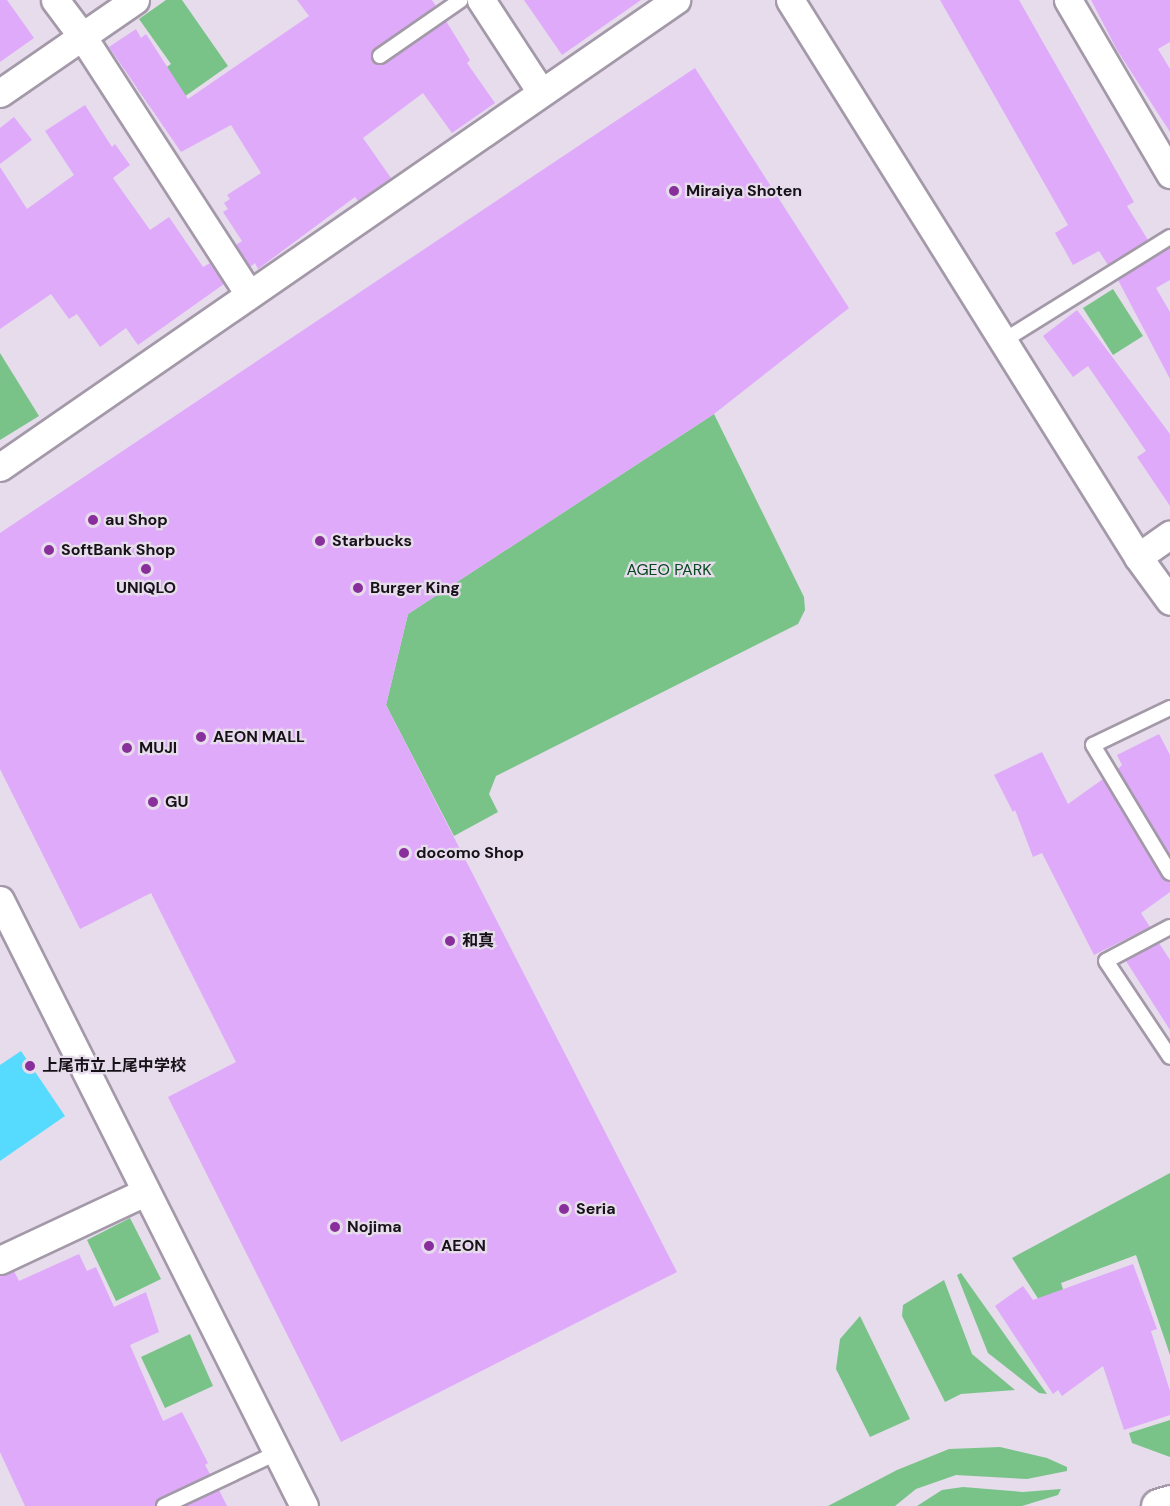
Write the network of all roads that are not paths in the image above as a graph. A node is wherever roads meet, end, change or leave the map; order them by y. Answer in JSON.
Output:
{"nodes":[{"id":1,"x":55,"y":0,"type":"edge"},
{"id":2,"x":135,"y":0,"type":"edge"},
{"id":3,"x":461,"y":0,"type":"edge"},
{"id":4,"x":481,"y":0,"type":"edge"},
{"id":5,"x":676,"y":0,"type":"edge"},
{"id":6,"x":789,"y":0,"type":"edge"},
{"id":7,"x":1068,"y":0,"type":"edge"},
{"id":8,"x":82,"y":36,"type":"junction"},
{"id":9,"x":380,"y":56,"type":"dead end"},
{"id":10,"x":541,"y":92,"type":"junction"},
{"id":11,"x":0,"y":93,"type":"edge"},
{"id":12,"x":1170,"y":174,"type":"edge"},
{"id":13,"x":1170,"y":237,"type":"edge"},
{"id":14,"x":248,"y":293,"type":"junction"},
{"id":15,"x":1003,"y":341,"type":"junction"},
{"id":16,"x":0,"y":467,"type":"edge"},
{"id":17,"x":1170,"y":535,"type":"edge"},
{"id":18,"x":1138,"y":557,"type":"junction"},
{"id":19,"x":1170,"y":601,"type":"edge"},
{"id":20,"x":1170,"y":708,"type":"edge"},
{"id":21,"x":1170,"y":873,"type":"edge"},
{"id":22,"x":0,"y":900,"type":"edge"},
{"id":23,"x":1170,"y":927,"type":"edge"},
{"id":24,"x":1170,"y":1057,"type":"edge"},
{"id":25,"x":145,"y":1192,"type":"junction"},
{"id":26,"x":0,"y":1260,"type":"edge"},
{"id":27,"x":279,"y":1452,"type":"junction"},
{"id":28,"x":1170,"y":1502,"type":"edge"},
{"id":29,"x":164,"y":1506,"type":"edge"},
{"id":30,"x":304,"y":1506,"type":"edge"},
{"id":31,"x":1158,"y":1506,"type":"edge"}],
"edges":[{"from":1,"to":8,"type":"street"},
{"from":2,"to":8,"type":"street"},
{"from":3,"to":9,"type":"lane"},
{"from":4,"to":10,"type":"street"},
{"from":5,"to":10,"type":"street"},
{"from":6,"to":15,"type":"street"},
{"from":7,"to":12,"type":"street"},
{"from":8,"to":11,"type":"street"},
{"from":8,"to":14,"type":"street"},
{"from":10,"to":14,"type":"street"},
{"from":13,"to":15,"type":"lane"},
{"from":14,"to":16,"type":"street"},
{"from":15,"to":18,"type":"street"},
{"from":17,"to":18,"type":"street"},
{"from":18,"to":19,"type":"street"},
{"from":20,"to":21,"type":"lane"},
{"from":22,"to":25,"type":"street"},
{"from":23,"to":24,"type":"lane"},
{"from":25,"to":26,"type":"street"},
{"from":25,"to":27,"type":"street"},
{"from":27,"to":29,"type":"lane"},
{"from":27,"to":30,"type":"street"},
{"from":28,"to":31,"type":"main road"}]}
